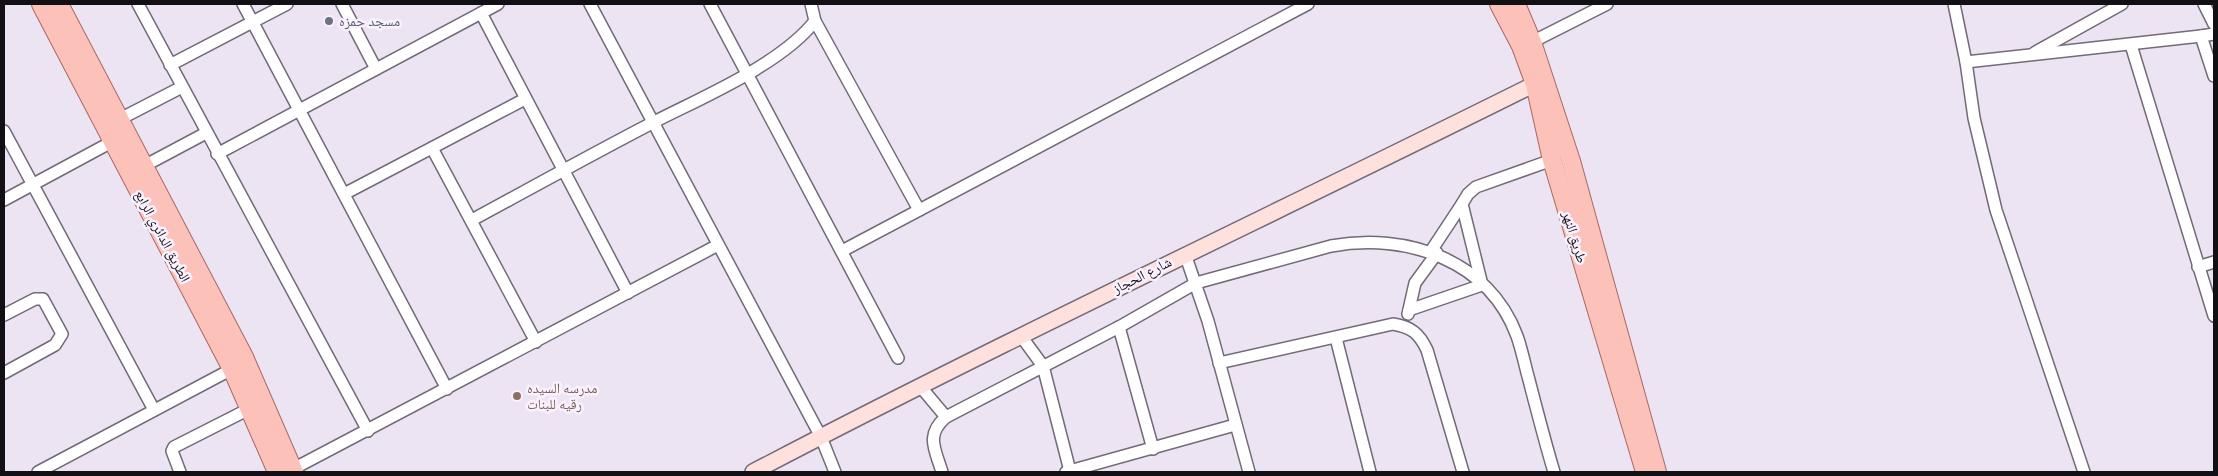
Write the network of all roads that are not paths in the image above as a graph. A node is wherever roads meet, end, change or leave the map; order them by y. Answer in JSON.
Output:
{"nodes":[{"id":1,"x":41,"y":4,"type":"edge"},
{"id":2,"x":59,"y":4,"type":"edge"},
{"id":3,"x":138,"y":4,"type":"edge"},
{"id":4,"x":243,"y":4,"type":"edge"},
{"id":5,"x":287,"y":4,"type":"edge"},
{"id":6,"x":342,"y":4,"type":"edge"},
{"id":7,"x":498,"y":4,"type":"edge"},
{"id":8,"x":590,"y":4,"type":"edge"},
{"id":9,"x":710,"y":4,"type":"edge"},
{"id":10,"x":811,"y":4,"type":"edge"},
{"id":11,"x":1308,"y":4,"type":"edge"},
{"id":12,"x":1499,"y":4,"type":"edge"},
{"id":13,"x":1516,"y":4,"type":"edge"},
{"id":14,"x":1606,"y":4,"type":"edge"},
{"id":15,"x":1956,"y":4,"type":"edge"},
{"id":16,"x":2122,"y":4,"type":"edge"},
{"id":17,"x":2204,"y":4,"type":"edge"},
{"id":18,"x":481,"y":13,"type":"junction"},
{"id":19,"x":815,"y":21,"type":"junction"},
{"id":20,"x":253,"y":22,"type":"junction"},
{"id":21,"x":2214,"y":24,"type":"edge"},
{"id":22,"x":2214,"y":34,"type":"edge"},
{"id":23,"x":2201,"y":36,"type":"junction"},
{"id":24,"x":1532,"y":42,"type":"junction"},
{"id":25,"x":2131,"y":45,"type":"junction"},
{"id":26,"x":2030,"y":56,"type":"junction"},
{"id":27,"x":1966,"y":62,"type":"junction"},
{"id":28,"x":170,"y":65,"type":"junction"},
{"id":29,"x":376,"y":69,"type":"junction"},
{"id":30,"x":748,"y":74,"type":"junction"},
{"id":31,"x":2214,"y":76,"type":"edge"},
{"id":32,"x":1535,"y":84,"type":"junction"},
{"id":33,"x":182,"y":87,"type":"junction"},
{"id":34,"x":525,"y":99,"type":"junction"},
{"id":35,"x":300,"y":109,"type":"junction"},
{"id":36,"x":654,"y":122,"type":"junction"},
{"id":37,"x":4,"y":131,"type":"edge"},
{"id":38,"x":120,"y":131,"type":"junction"},
{"id":39,"x":206,"y":133,"type":"junction"},
{"id":40,"x":432,"y":148,"type":"junction"},
{"id":41,"x":217,"y":154,"type":"junction"},
{"id":42,"x":1552,"y":160,"type":"junction"},
{"id":43,"x":144,"y":166,"type":"junction"},
{"id":44,"x":564,"y":170,"type":"junction"},
{"id":45,"x":32,"y":184,"type":"junction"},
{"id":46,"x":344,"y":194,"type":"junction"},
{"id":47,"x":4,"y":200,"type":"edge"},
{"id":48,"x":1462,"y":204,"type":"junction"},
{"id":49,"x":919,"y":210,"type":"junction"},
{"id":50,"x":472,"y":220,"type":"junction"},
{"id":51,"x":718,"y":245,"type":"junction"},
{"id":52,"x":842,"y":251,"type":"junction"},
{"id":53,"x":1434,"y":252,"type":"junction"},
{"id":54,"x":1185,"y":254,"type":"junction"},
{"id":55,"x":2214,"y":262,"type":"edge"},
{"id":56,"x":2198,"y":267,"type":"junction"},
{"id":57,"x":1196,"y":283,"type":"junction"},
{"id":58,"x":1482,"y":284,"type":"junction"},
{"id":59,"x":628,"y":293,"type":"junction"},
{"id":60,"x":1409,"y":310,"type":"junction"},
{"id":61,"x":4,"y":315,"type":"edge"},
{"id":62,"x":2214,"y":316,"type":"edge"},
{"id":63,"x":1405,"y":326,"type":"junction"},
{"id":64,"x":1119,"y":327,"type":"junction"},
{"id":65,"x":1021,"y":336,"type":"junction"},
{"id":66,"x":1336,"y":338,"type":"junction"},
{"id":67,"x":536,"y":342,"type":"junction"},
{"id":68,"x":898,"y":358,"type":"dead end"},
{"id":69,"x":1220,"y":363,"type":"junction"},
{"id":70,"x":1043,"y":366,"type":"junction"},
{"id":71,"x":232,"y":369,"type":"junction"},
{"id":72,"x":4,"y":373,"type":"edge"},
{"id":73,"x":920,"y":386,"type":"junction"},
{"id":74,"x":447,"y":388,"type":"junction"},
{"id":75,"x":249,"y":409,"type":"junction"},
{"id":76,"x":154,"y":410,"type":"junction"},
{"id":77,"x":946,"y":417,"type":"junction"},
{"id":78,"x":1235,"y":425,"type":"junction"},
{"id":79,"x":368,"y":431,"type":"junction"},
{"id":80,"x":821,"y":437,"type":"junction"},
{"id":81,"x":1153,"y":449,"type":"junction"},
{"id":82,"x":288,"y":471,"type":"edge"},
{"id":83,"x":38,"y":472,"type":"edge"},
{"id":84,"x":180,"y":472,"type":"edge"},
{"id":85,"x":753,"y":472,"type":"edge"},
{"id":86,"x":835,"y":472,"type":"edge"},
{"id":87,"x":942,"y":472,"type":"edge"},
{"id":88,"x":1068,"y":472,"type":"edge"},
{"id":89,"x":1248,"y":472,"type":"edge"},
{"id":90,"x":1369,"y":472,"type":"edge"},
{"id":91,"x":1463,"y":472,"type":"edge"},
{"id":92,"x":1554,"y":472,"type":"edge"},
{"id":93,"x":1645,"y":472,"type":"edge"},
{"id":94,"x":1658,"y":472,"type":"edge"},
{"id":95,"x":2084,"y":472,"type":"edge"}],
"edges":[{"from":1,"to":38,"type":"main road","name":"الطريق الدائري الرابع"},
{"from":2,"to":38,"type":"main road","name":"الطريق الدائري الرابع"},
{"from":3,"to":28,"type":"street"},
{"from":4,"to":20,"type":"street"},
{"from":5,"to":20,"type":"street"},
{"from":6,"to":29,"type":"street"},
{"from":7,"to":18,"type":"street"},
{"from":8,"to":36,"type":"street"},
{"from":9,"to":30,"type":"street"},
{"from":10,"to":19,"type":"street"},
{"from":11,"to":49,"type":"street"},
{"from":12,"to":32,"type":"main road","name":"طريق النهر"},
{"from":13,"to":24,"type":"main road","name":"طريق النهر"},
{"from":14,"to":24,"type":"street"},
{"from":15,"to":27,"type":"street"},
{"from":16,"to":26,"type":"street"},
{"from":17,"to":21,"type":"street"},
{"from":18,"to":29,"type":"street"},
{"from":18,"to":34,"type":"street"},
{"from":19,"to":30,"type":"street"},
{"from":19,"to":49,"type":"street"},
{"from":20,"to":28,"type":"street"},
{"from":20,"to":35,"type":"street"},
{"from":22,"to":23,"type":"street"},
{"from":23,"to":25,"type":"street"},
{"from":23,"to":31,"type":"street"},
{"from":24,"to":94,"type":"main road","name":"طريق النهر"},
{"from":25,"to":26,"type":"street"},
{"from":25,"to":56,"type":"street"},
{"from":26,"to":27,"type":"street"},
{"from":27,"to":95,"type":"street"},
{"from":28,"to":33,"type":"street"},
{"from":29,"to":35,"type":"street"},
{"from":30,"to":36,"type":"street"},
{"from":30,"to":52,"type":"street"},
{"from":32,"to":42,"type":"main road","name":"طريق النهر"},
{"from":32,"to":54,"type":"main road","name":"شارع الحجاز"},
{"from":33,"to":38,"type":"street"},
{"from":33,"to":39,"type":"street"},
{"from":34,"to":40,"type":"street"},
{"from":34,"to":44,"type":"street"},
{"from":35,"to":41,"type":"street"},
{"from":35,"to":46,"type":"street"},
{"from":36,"to":44,"type":"street"},
{"from":36,"to":51,"type":"street"},
{"from":37,"to":45,"type":"street"},
{"from":38,"to":43,"type":"main road","name":"الطريق الدائري الرابع"},
{"from":38,"to":45,"type":"street"},
{"from":38,"to":71,"type":"main road","name":"الطريق الدائري الرابع"},
{"from":39,"to":41,"type":"street"},
{"from":39,"to":43,"type":"street"},
{"from":40,"to":46,"type":"street"},
{"from":40,"to":50,"type":"street"},
{"from":41,"to":79,"type":"street"},
{"from":42,"to":48,"type":"street"},
{"from":42,"to":93,"type":"main road","name":"طريق النهر"},
{"from":43,"to":82,"type":"main road","name":"الطريق الدائري الرابع"},
{"from":44,"to":50,"type":"street"},
{"from":44,"to":59,"type":"street"},
{"from":45,"to":47,"type":"street"},
{"from":45,"to":76,"type":"street"},
{"from":46,"to":74,"type":"street"},
{"from":48,"to":53,"type":"street"},
{"from":48,"to":58,"type":"street"},
{"from":49,"to":52,"type":"street"},
{"from":50,"to":67,"type":"street"},
{"from":51,"to":59,"type":"street"},
{"from":51,"to":80,"type":"street"},
{"from":52,"to":68,"type":"street"},
{"from":53,"to":57,"type":"street"},
{"from":53,"to":58,"type":"street"},
{"from":53,"to":60,"type":"street"},
{"from":54,"to":57,"type":"street"},
{"from":54,"to":65,"type":"main road","name":"شارع الحجاز"},
{"from":55,"to":56,"type":"street"},
{"from":56,"to":62,"type":"street"},
{"from":57,"to":64,"type":"street"},
{"from":57,"to":69,"type":"street"},
{"from":58,"to":60,"type":"street"},
{"from":58,"to":92,"type":"street"},
{"from":59,"to":67,"type":"street"},
{"from":60,"to":63,"type":"street"},
{"from":61,"to":72,"type":"street"},
{"from":63,"to":66,"type":"street"},
{"from":63,"to":91,"type":"street"},
{"from":64,"to":70,"type":"street"},
{"from":64,"to":81,"type":"street"},
{"from":65,"to":70,"type":"street"},
{"from":65,"to":73,"type":"main road","name":"شارع الحجاز"},
{"from":66,"to":69,"type":"street"},
{"from":66,"to":90,"type":"street"},
{"from":67,"to":74,"type":"street"},
{"from":69,"to":78,"type":"street"},
{"from":70,"to":77,"type":"street"},
{"from":70,"to":88,"type":"street"},
{"from":71,"to":75,"type":"main road","name":"الطريق الدائري الرابع"},
{"from":71,"to":76,"type":"street"},
{"from":73,"to":77,"type":"street"},
{"from":73,"to":80,"type":"main road","name":"شارع الحجاز"},
{"from":74,"to":79,"type":"street"},
{"from":75,"to":82,"type":"main road","name":"الطريق الدائري الرابع"},
{"from":75,"to":84,"type":"street"},
{"from":76,"to":83,"type":"street"},
{"from":77,"to":87,"type":"street"},
{"from":78,"to":81,"type":"street"},
{"from":78,"to":89,"type":"street"},
{"from":79,"to":82,"type":"street"},
{"from":80,"to":85,"type":"main road","name":"شارع الحجاز"},
{"from":80,"to":86,"type":"street"},
{"from":81,"to":88,"type":"street"}]}
